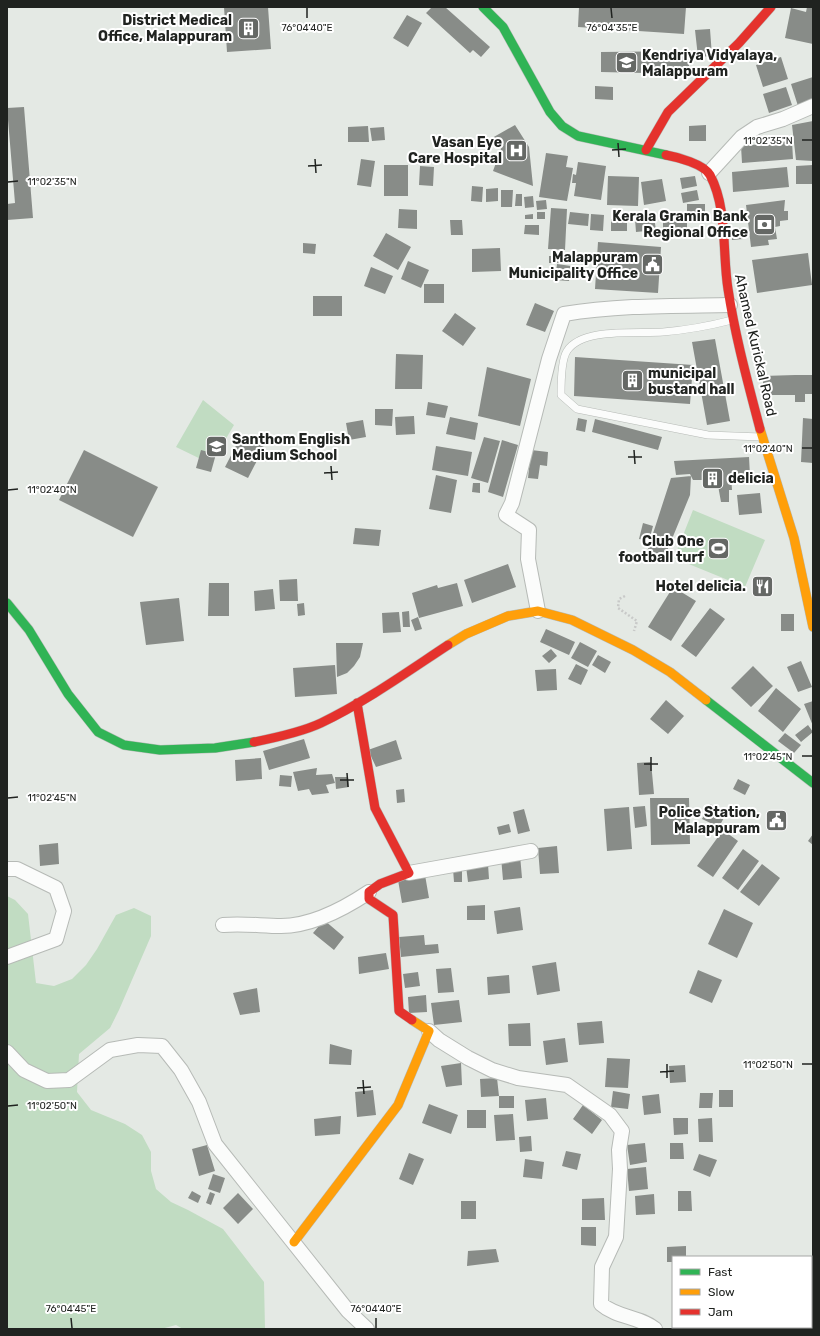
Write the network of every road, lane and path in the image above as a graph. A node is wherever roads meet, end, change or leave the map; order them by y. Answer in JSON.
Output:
{"nodes":[{"id":1,"x":483,"y":7,"type":"edge"},
{"id":2,"x":771,"y":7,"type":"edge"},
{"id":3,"x":813,"y":106,"type":"edge"},
{"id":4,"x":646,"y":150,"type":"junction"},
{"id":5,"x":709,"y":173,"type":"junction"},
{"id":6,"x":730,"y":305,"type":"junction"},
{"id":7,"x":734,"y":320,"type":"junction"},
{"id":8,"x":764,"y":437,"type":"junction"},
{"id":9,"x":625,"y":596,"type":"dead end"},
{"id":10,"x":7,"y":603,"type":"edge"},
{"id":11,"x":538,"y":611,"type":"junction"},
{"id":12,"x":813,"y":627,"type":"edge"},
{"id":13,"x":633,"y":650,"type":"junction"},
{"id":14,"x":356,"y":703,"type":"junction"},
{"id":15,"x":813,"y":783,"type":"edge"},
{"id":16,"x":531,"y":851,"type":"dead end"},
{"id":17,"x":7,"y":869,"type":"edge"},
{"id":18,"x":409,"y":873,"type":"junction"},
{"id":19,"x":369,"y":892,"type":"junction"},
{"id":20,"x":223,"y":925,"type":"dead end"},
{"id":21,"x":7,"y":956,"type":"edge"},
{"id":22,"x":429,"y":1030,"type":"junction"},
{"id":23,"x":7,"y":1052,"type":"edge"},
{"id":24,"x":294,"y":1242,"type":"junction"},
{"id":25,"x":367,"y":1329,"type":"edge"},
{"id":26,"x":655,"y":1329,"type":"edge"}],
"edges":[{"from":1,"to":4,"type":"main road"},
{"from":2,"to":4,"type":"main road"},
{"from":3,"to":5,"type":"street"},
{"from":4,"to":5,"type":"main road"},
{"from":5,"to":6,"type":"main road","name":"Ahamed Kurickal Road"},
{"from":6,"to":7,"type":"main road","name":"Ahamed Kurickal Road"},
{"from":6,"to":11,"type":"street"},
{"from":7,"to":8,"type":"main road","name":"Ahamed Kurickal Road"},
{"from":7,"to":8,"type":"lane"},
{"from":8,"to":12,"type":"main road","name":"Ahamed Kurickal Road"},
{"from":9,"to":13,"type":"path"},
{"from":10,"to":14,"type":"main road"},
{"from":11,"to":13,"type":"main road"},
{"from":11,"to":14,"type":"main road"},
{"from":13,"to":15,"type":"main road"},
{"from":14,"to":18,"type":"main road"},
{"from":16,"to":18,"type":"street"},
{"from":17,"to":21,"type":"street"},
{"from":18,"to":19,"type":"main road"},
{"from":19,"to":20,"type":"street"},
{"from":19,"to":22,"type":"main road"},
{"from":22,"to":24,"type":"main road"},
{"from":22,"to":26,"type":"street"},
{"from":23,"to":24,"type":"street"},
{"from":24,"to":25,"type":"street"}]}
